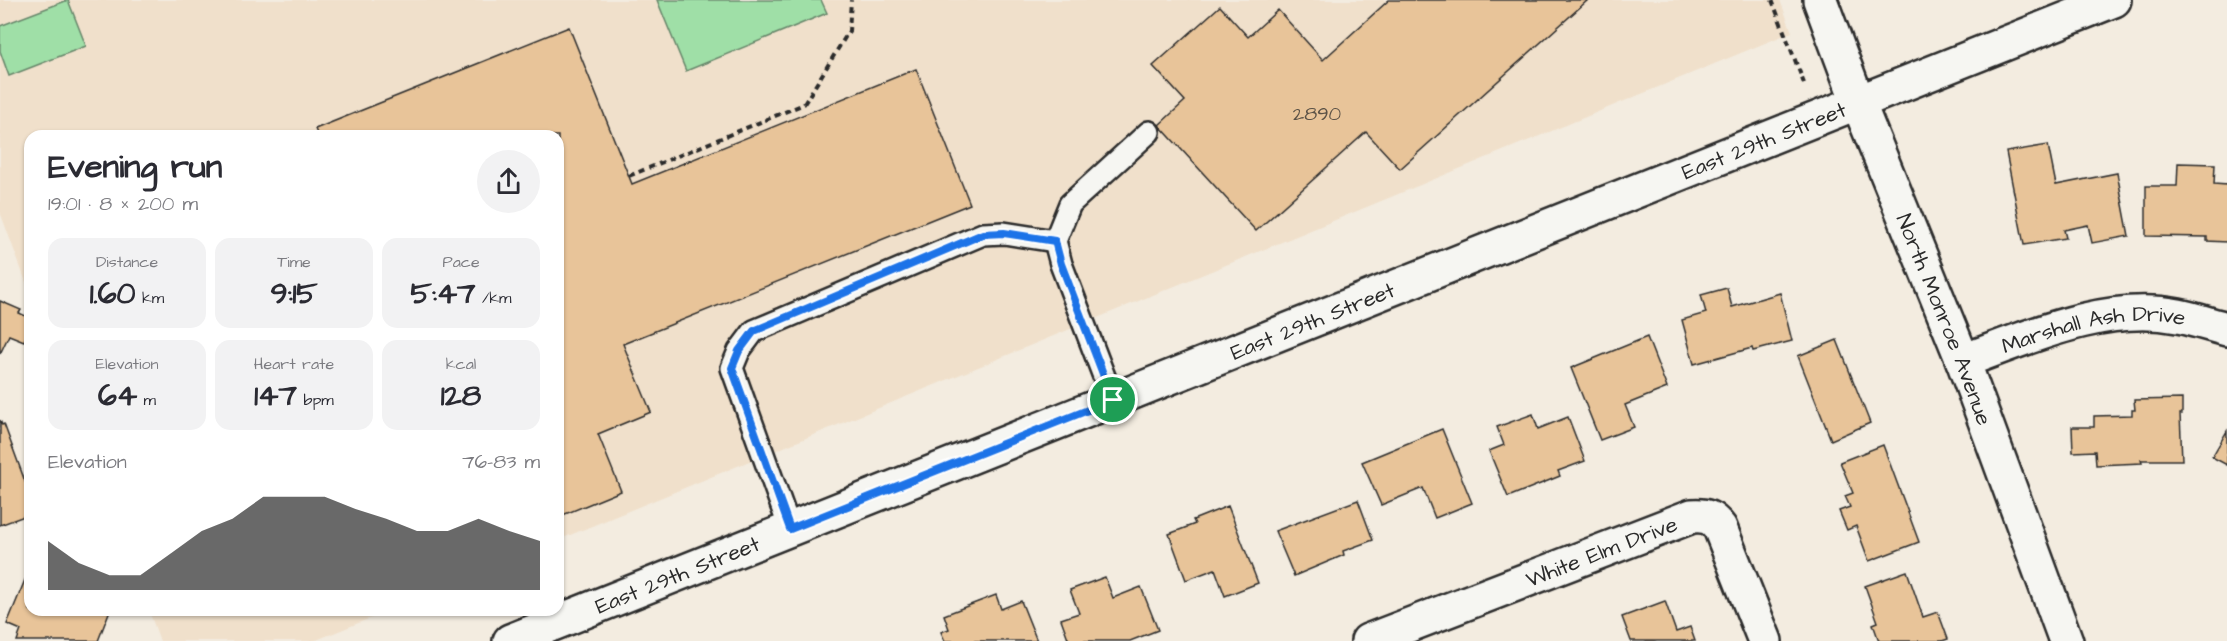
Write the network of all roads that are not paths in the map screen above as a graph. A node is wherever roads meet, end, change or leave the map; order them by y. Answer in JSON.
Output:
{"nodes":[{"id":1,"x":1820,"y":0,"type":"edge"},
{"id":2,"x":2114,"y":0,"type":"edge"},
{"id":3,"x":1858,"y":102,"type":"junction"},
{"id":4,"x":1149,"y":132,"type":"dead end"},
{"id":5,"x":1055,"y":241,"type":"junction"},
{"id":6,"x":2227,"y":329,"type":"edge"},
{"id":7,"x":1963,"y":361,"type":"junction"},
{"id":8,"x":1113,"y":400,"type":"junction"},
{"id":9,"x":790,"y":529,"type":"junction"},
{"id":10,"x":510,"y":641,"type":"edge"},
{"id":11,"x":1368,"y":641,"type":"edge"},
{"id":12,"x":1765,"y":641,"type":"edge"},
{"id":13,"x":2066,"y":641,"type":"edge"}],
"edges":[{"from":1,"to":3,"type":"main road","name":"North Monroe Avenue"},
{"from":2,"to":3,"type":"main road","name":"East 29th Street"},
{"from":3,"to":7,"type":"main road","name":"North Monroe Avenue"},
{"from":3,"to":8,"type":"main road","name":"East 29th Street"},
{"from":4,"to":5,"type":"lane"},
{"from":5,"to":8,"type":"lane"},
{"from":5,"to":9,"type":"lane"},
{"from":6,"to":7,"type":"main road","name":"Marshall Ash Drive"},
{"from":7,"to":13,"type":"main road","name":"North Monroe Avenue"},
{"from":8,"to":9,"type":"main road","name":"East 29th Street"},
{"from":9,"to":10,"type":"main road","name":"East 29th Street"},
{"from":11,"to":12,"type":"main road","name":"White Elm Drive"}]}
